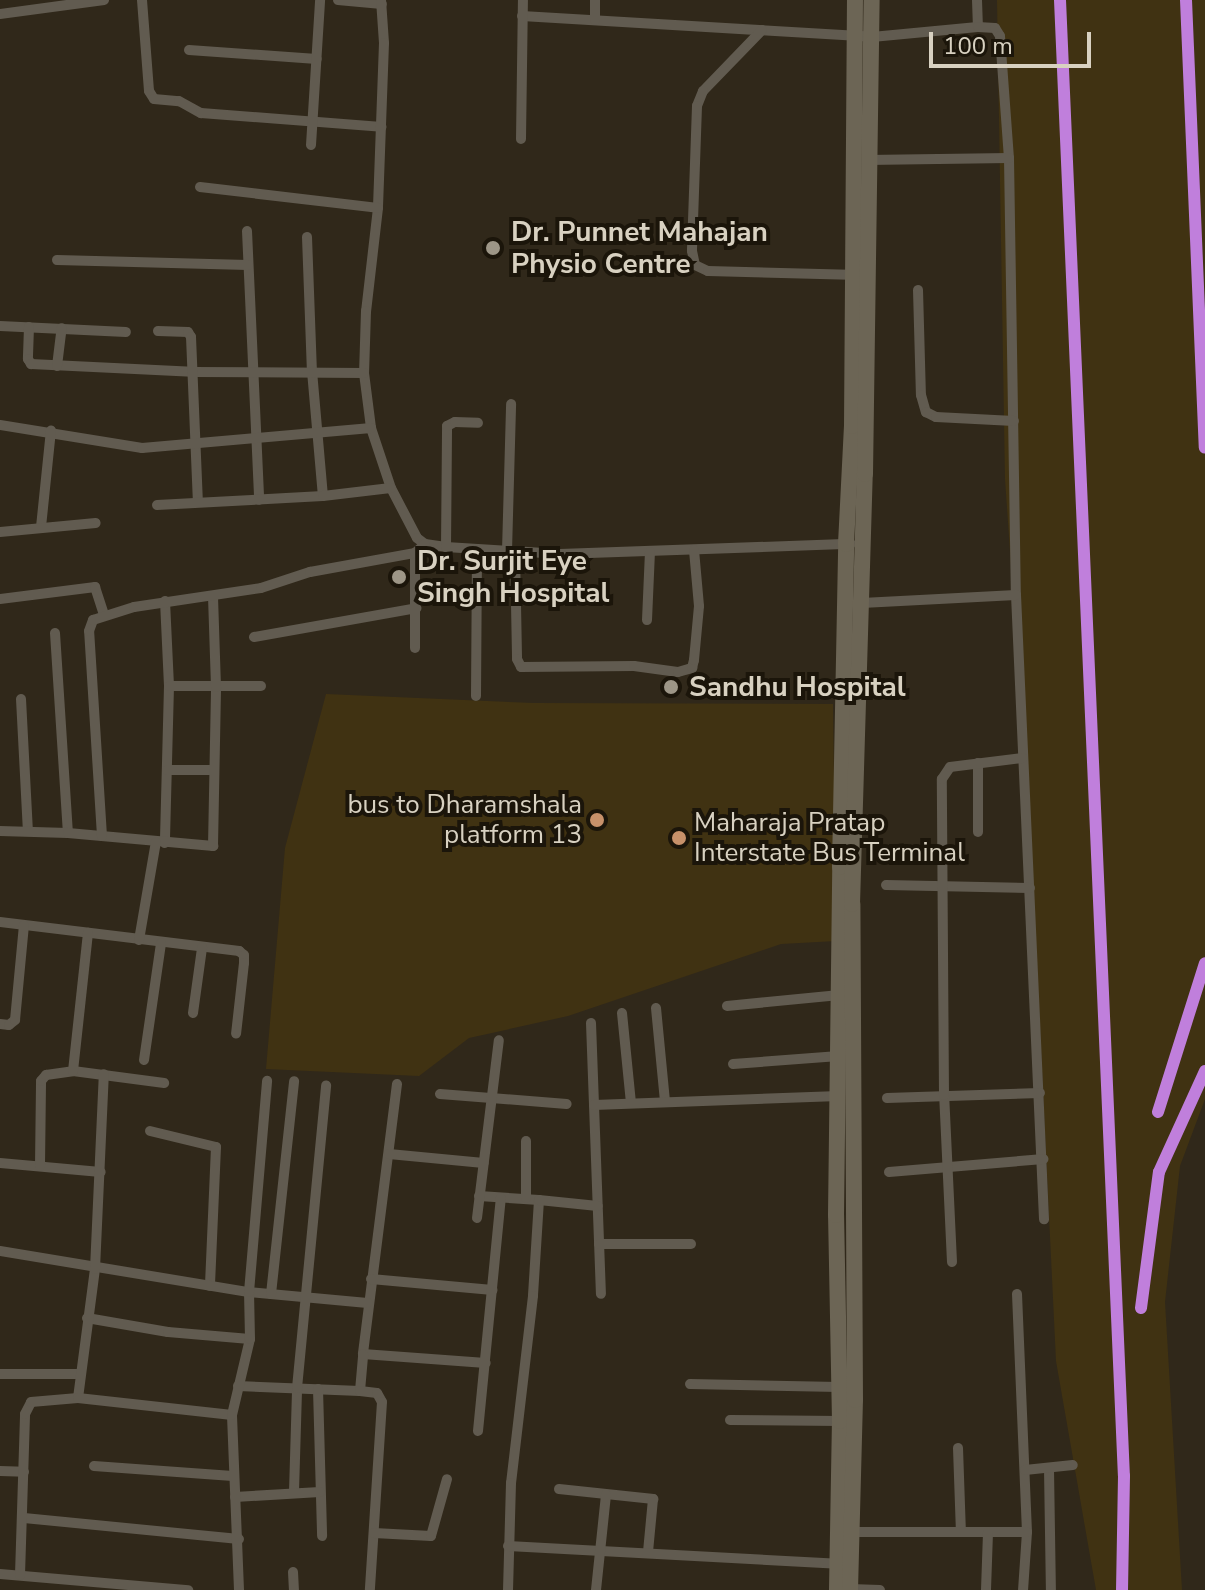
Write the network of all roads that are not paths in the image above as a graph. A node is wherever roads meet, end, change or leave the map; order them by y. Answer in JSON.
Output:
{"nodes":[{"id":1,"x":104,"y":0,"type":"edge"},
{"id":2,"x":142,"y":0,"type":"edge"},
{"id":3,"x":320,"y":0,"type":"edge"},
{"id":4,"x":338,"y":0,"type":"edge"},
{"id":5,"x":523,"y":0,"type":"edge"},
{"id":6,"x":595,"y":0,"type":"edge"},
{"id":7,"x":855,"y":0,"type":"edge"},
{"id":8,"x":872,"y":0,"type":"edge"},
{"id":9,"x":977,"y":0,"type":"edge"},
{"id":10,"x":381,"y":2,"type":"edge"},
{"id":11,"x":0,"y":14,"type":"edge"},
{"id":12,"x":522,"y":16,"type":"junction"},
{"id":13,"x":595,"y":20,"type":"junction"},
{"id":14,"x":978,"y":27,"type":"junction"},
{"id":15,"x":762,"y":30,"type":"junction"},
{"id":16,"x":864,"y":37,"type":"junction"},
{"id":17,"x":189,"y":50,"type":"dead end"},
{"id":18,"x":317,"y":59,"type":"junction"},
{"id":19,"x":312,"y":123,"type":"junction"},
{"id":20,"x":381,"y":127,"type":"junction"},
{"id":21,"x":521,"y":139,"type":"dead end"},
{"id":22,"x":311,"y":145,"type":"dead end"},
{"id":23,"x":1009,"y":158,"type":"junction"},
{"id":24,"x":863,"y":160,"type":"junction"},
{"id":25,"x":200,"y":187,"type":"dead end"},
{"id":26,"x":378,"y":208,"type":"junction"},
{"id":27,"x":247,"y":231,"type":"dead end"},
{"id":28,"x":307,"y":237,"type":"dead end"},
{"id":29,"x":57,"y":260,"type":"dead end"},
{"id":30,"x":248,"y":265,"type":"junction"},
{"id":31,"x":860,"y":275,"type":"junction"},
{"id":32,"x":918,"y":290,"type":"dead end"},
{"id":33,"x":0,"y":326,"type":"edge"},
{"id":34,"x":29,"y":327,"type":"junction"},
{"id":35,"x":62,"y":328,"type":"junction"},
{"id":36,"x":158,"y":331,"type":"dead end"},
{"id":37,"x":126,"y":332,"type":"dead end"},
{"id":38,"x":57,"y":366,"type":"junction"},
{"id":39,"x":250,"y":371,"type":"junction"},
{"id":40,"x":312,"y":371,"type":"junction"},
{"id":41,"x":192,"y":372,"type":"junction"},
{"id":42,"x":364,"y":373,"type":"junction"},
{"id":43,"x":511,"y":404,"type":"dead end"},
{"id":44,"x":1014,"y":421,"type":"junction"},
{"id":45,"x":478,"y":423,"type":"dead end"},
{"id":46,"x":0,"y":425,"type":"edge"},
{"id":47,"x":371,"y":428,"type":"junction"},
{"id":48,"x":51,"y":431,"type":"junction"},
{"id":49,"x":320,"y":434,"type":"junction"},
{"id":50,"x":255,"y":439,"type":"junction"},
{"id":51,"x":194,"y":445,"type":"junction"},
{"id":52,"x":391,"y":488,"type":"junction"},
{"id":53,"x":323,"y":496,"type":"junction"},
{"id":54,"x":259,"y":500,"type":"junction"},
{"id":55,"x":198,"y":501,"type":"junction"},
{"id":56,"x":157,"y":505,"type":"dead end"},
{"id":57,"x":96,"y":523,"type":"dead end"},
{"id":58,"x":41,"y":527,"type":"junction"},
{"id":59,"x":0,"y":532,"type":"edge"},
{"id":60,"x":425,"y":544,"type":"junction"},
{"id":61,"x":846,"y":544,"type":"junction"},
{"id":62,"x":863,"y":544,"type":"junction"},
{"id":63,"x":446,"y":547,"type":"junction"},
{"id":64,"x":477,"y":549,"type":"junction"},
{"id":65,"x":694,"y":550,"type":"junction"},
{"id":66,"x":511,"y":552,"type":"junction"},
{"id":67,"x":650,"y":552,"type":"junction"},
{"id":68,"x":415,"y":553,"type":"junction"},
{"id":69,"x":1016,"y":595,"type":"junction"},
{"id":70,"x":213,"y":596,"type":"junction"},
{"id":71,"x":0,"y":599,"type":"edge"},
{"id":72,"x":165,"y":601,"type":"junction"},
{"id":73,"x":862,"y":603,"type":"junction"},
{"id":74,"x":416,"y":608,"type":"junction"},
{"id":75,"x":104,"y":615,"type":"junction"},
{"id":76,"x":647,"y":620,"type":"dead end"},
{"id":77,"x":55,"y":633,"type":"dead end"},
{"id":78,"x":254,"y":637,"type":"dead end"},
{"id":79,"x":415,"y":648,"type":"dead end"},
{"id":80,"x":169,"y":686,"type":"junction"},
{"id":81,"x":261,"y":686,"type":"dead end"},
{"id":82,"x":216,"y":687,"type":"junction"},
{"id":83,"x":476,"y":696,"type":"dead end"},
{"id":84,"x":21,"y":699,"type":"dead end"},
{"id":85,"x":1022,"y":758,"type":"junction"},
{"id":86,"x":978,"y":763,"type":"junction"},
{"id":87,"x":167,"y":770,"type":"junction"},
{"id":88,"x":214,"y":770,"type":"junction"},
{"id":89,"x":0,"y":831,"type":"edge"},
{"id":90,"x":28,"y":831,"type":"junction"},
{"id":91,"x":978,"y":832,"type":"dead end"},
{"id":92,"x":68,"y":833,"type":"junction"},
{"id":93,"x":102,"y":836,"type":"junction"},
{"id":94,"x":161,"y":842,"type":"junction"},
{"id":95,"x":886,"y":885,"type":"dead end"},
{"id":96,"x":943,"y":888,"type":"junction"},
{"id":97,"x":1030,"y":888,"type":"junction"},
{"id":98,"x":0,"y":922,"type":"edge"},
{"id":99,"x":24,"y":925,"type":"junction"},
{"id":100,"x":88,"y":933,"type":"junction"},
{"id":101,"x":139,"y":940,"type":"junction"},
{"id":102,"x":161,"y":943,"type":"junction"},
{"id":103,"x":202,"y":948,"type":"junction"},
{"id":104,"x":839,"y":995,"type":"junction"},
{"id":105,"x":727,"y":1006,"type":"dead end"},
{"id":106,"x":656,"y":1008,"type":"dead end"},
{"id":107,"x":193,"y":1013,"type":"dead end"},
{"id":108,"x":622,"y":1013,"type":"dead end"},
{"id":109,"x":591,"y":1023,"type":"dead end"},
{"id":110,"x":0,"y":1024,"type":"edge"},
{"id":111,"x":236,"y":1034,"type":"dead end"},
{"id":112,"x":499,"y":1040,"type":"dead end"},
{"id":113,"x":839,"y":1056,"type":"junction"},
{"id":114,"x":144,"y":1060,"type":"dead end"},
{"id":115,"x":733,"y":1064,"type":"dead end"},
{"id":116,"x":73,"y":1071,"type":"junction"},
{"id":117,"x":104,"y":1074,"type":"junction"},
{"id":118,"x":267,"y":1081,"type":"dead end"},
{"id":119,"x":294,"y":1081,"type":"dead end"},
{"id":120,"x":164,"y":1083,"type":"dead end"},
{"id":121,"x":397,"y":1084,"type":"dead end"},
{"id":122,"x":326,"y":1085,"type":"dead end"},
{"id":123,"x":1040,"y":1093,"type":"junction"},
{"id":124,"x":440,"y":1094,"type":"dead end"},
{"id":125,"x":944,"y":1095,"type":"junction"},
{"id":126,"x":840,"y":1096,"type":"junction"},
{"id":127,"x":887,"y":1098,"type":"dead end"},
{"id":128,"x":491,"y":1100,"type":"junction"},
{"id":129,"x":665,"y":1102,"type":"junction"},
{"id":130,"x":631,"y":1103,"type":"junction"},
{"id":131,"x":567,"y":1104,"type":"dead end"},
{"id":132,"x":594,"y":1105,"type":"junction"},
{"id":133,"x":150,"y":1131,"type":"dead end"},
{"id":134,"x":526,"y":1141,"type":"dead end"},
{"id":135,"x":389,"y":1154,"type":"junction"},
{"id":136,"x":1043,"y":1159,"type":"junction"},
{"id":137,"x":0,"y":1163,"type":"edge"},
{"id":138,"x":484,"y":1163,"type":"junction"},
{"id":139,"x":40,"y":1166,"type":"junction"},
{"id":140,"x":947,"y":1166,"type":"junction"},
{"id":141,"x":101,"y":1172,"type":"junction"},
{"id":142,"x":889,"y":1172,"type":"dead end"},
{"id":143,"x":479,"y":1196,"type":"junction"},
{"id":144,"x":501,"y":1198,"type":"junction"},
{"id":145,"x":526,"y":1198,"type":"junction"},
{"id":146,"x":539,"y":1200,"type":"junction"},
{"id":147,"x":598,"y":1206,"type":"junction"},
{"id":148,"x":477,"y":1218,"type":"dead end"},
{"id":149,"x":1044,"y":1219,"type":"dead end"},
{"id":150,"x":599,"y":1244,"type":"junction"},
{"id":151,"x":691,"y":1244,"type":"dead end"},
{"id":152,"x":0,"y":1251,"type":"edge"},
{"id":153,"x":952,"y":1262,"type":"dead end"},
{"id":154,"x":95,"y":1269,"type":"junction"},
{"id":155,"x":371,"y":1279,"type":"junction"},
{"id":156,"x":210,"y":1286,"type":"junction"},
{"id":157,"x":493,"y":1290,"type":"junction"},
{"id":158,"x":249,"y":1292,"type":"junction"},
{"id":159,"x":271,"y":1294,"type":"junction"},
{"id":160,"x":601,"y":1294,"type":"dead end"},
{"id":161,"x":1017,"y":1294,"type":"dead end"},
{"id":162,"x":305,"y":1297,"type":"junction"},
{"id":163,"x":367,"y":1303,"type":"junction"},
{"id":164,"x":87,"y":1318,"type":"junction"},
{"id":165,"x":250,"y":1339,"type":"junction"},
{"id":166,"x":363,"y":1354,"type":"junction"},
{"id":167,"x":486,"y":1363,"type":"junction"},
{"id":168,"x":0,"y":1374,"type":"edge"},
{"id":169,"x":80,"y":1374,"type":"junction"},
{"id":170,"x":690,"y":1384,"type":"dead end"},
{"id":171,"x":238,"y":1386,"type":"junction"},
{"id":172,"x":839,"y":1387,"type":"junction"},
{"id":173,"x":297,"y":1388,"type":"junction"},
{"id":174,"x":318,"y":1389,"type":"junction"},
{"id":175,"x":360,"y":1391,"type":"junction"},
{"id":176,"x":78,"y":1398,"type":"junction"},
{"id":177,"x":232,"y":1415,"type":"junction"},
{"id":178,"x":730,"y":1420,"type":"dead end"},
{"id":179,"x":840,"y":1421,"type":"junction"},
{"id":180,"x":478,"y":1431,"type":"dead end"},
{"id":181,"x":958,"y":1448,"type":"dead end"},
{"id":182,"x":1073,"y":1465,"type":"dead end"},
{"id":183,"x":94,"y":1466,"type":"dead end"},
{"id":184,"x":1049,"y":1469,"type":"junction"},
{"id":185,"x":1025,"y":1470,"type":"junction"},
{"id":186,"x":0,"y":1471,"type":"edge"},
{"id":187,"x":24,"y":1472,"type":"junction"},
{"id":188,"x":233,"y":1476,"type":"junction"},
{"id":189,"x":447,"y":1479,"type":"dead end"},
{"id":190,"x":559,"y":1489,"type":"dead end"},
{"id":191,"x":294,"y":1492,"type":"junction"},
{"id":192,"x":320,"y":1492,"type":"junction"},
{"id":193,"x":606,"y":1495,"type":"junction"},
{"id":194,"x":235,"y":1497,"type":"junction"},
{"id":195,"x":24,"y":1518,"type":"junction"},
{"id":196,"x":850,"y":1532,"type":"junction"},
{"id":197,"x":961,"y":1532,"type":"junction"},
{"id":198,"x":988,"y":1532,"type":"junction"},
{"id":199,"x":1027,"y":1532,"type":"junction"},
{"id":200,"x":374,"y":1533,"type":"junction"},
{"id":201,"x":322,"y":1536,"type":"dead end"},
{"id":202,"x":239,"y":1539,"type":"junction"},
{"id":203,"x":508,"y":1546,"type":"junction"},
{"id":204,"x":598,"y":1549,"type":"junction"},
{"id":205,"x":648,"y":1552,"type":"junction"},
{"id":206,"x":838,"y":1564,"type":"junction"},
{"id":207,"x":293,"y":1572,"type":"dead end"},
{"id":208,"x":0,"y":1574,"type":"edge"},
{"id":209,"x":20,"y":1575,"type":"junction"},
{"id":210,"x":188,"y":1590,"type":"edge"},
{"id":211,"x":239,"y":1590,"type":"edge"},
{"id":212,"x":294,"y":1590,"type":"edge"},
{"id":213,"x":370,"y":1590,"type":"edge"},
{"id":214,"x":508,"y":1590,"type":"edge"},
{"id":215,"x":596,"y":1590,"type":"edge"},
{"id":216,"x":845,"y":1590,"type":"edge"},
{"id":217,"x":880,"y":1590,"type":"edge"},
{"id":218,"x":986,"y":1590,"type":"edge"},
{"id":219,"x":1023,"y":1590,"type":"edge"},
{"id":220,"x":1051,"y":1590,"type":"edge"}],
"edges":[{"from":1,"to":11,"type":"street"},
{"from":2,"to":19,"type":"street"},
{"from":3,"to":18,"type":"street"},
{"from":4,"to":10,"type":"street"},
{"from":5,"to":12,"type":"street"},
{"from":6,"to":13,"type":"street"},
{"from":7,"to":16,"type":"main road"},
{"from":8,"to":16,"type":"main road"},
{"from":9,"to":14,"type":"street"},
{"from":10,"to":20,"type":"street"},
{"from":12,"to":13,"type":"street"},
{"from":12,"to":21,"type":"street"},
{"from":13,"to":15,"type":"street"},
{"from":14,"to":16,"type":"street"},
{"from":14,"to":23,"type":"street"},
{"from":15,"to":16,"type":"street"},
{"from":15,"to":31,"type":"street"},
{"from":16,"to":24,"type":"main road"},
{"from":17,"to":18,"type":"street"},
{"from":18,"to":19,"type":"street"},
{"from":19,"to":20,"type":"street"},
{"from":19,"to":22,"type":"street"},
{"from":20,"to":26,"type":"street"},
{"from":23,"to":24,"type":"street"},
{"from":23,"to":44,"type":"street"},
{"from":24,"to":31,"type":"main road"},
{"from":25,"to":26,"type":"street"},
{"from":26,"to":42,"type":"street"},
{"from":27,"to":30,"type":"street"},
{"from":28,"to":40,"type":"street"},
{"from":29,"to":30,"type":"street"},
{"from":30,"to":39,"type":"street"},
{"from":31,"to":61,"type":"main road"},
{"from":31,"to":62,"type":"main road"},
{"from":32,"to":44,"type":"street"},
{"from":33,"to":34,"type":"street"},
{"from":34,"to":35,"type":"street"},
{"from":34,"to":38,"type":"street"},
{"from":35,"to":37,"type":"street"},
{"from":35,"to":38,"type":"street"},
{"from":36,"to":41,"type":"street"},
{"from":38,"to":41,"type":"street"},
{"from":39,"to":40,"type":"street"},
{"from":39,"to":41,"type":"street"},
{"from":39,"to":50,"type":"street"},
{"from":40,"to":42,"type":"street"},
{"from":40,"to":49,"type":"street"},
{"from":41,"to":51,"type":"street"},
{"from":42,"to":47,"type":"street"},
{"from":43,"to":66,"type":"street"},
{"from":44,"to":69,"type":"street"},
{"from":45,"to":63,"type":"street"},
{"from":46,"to":48,"type":"street"},
{"from":47,"to":49,"type":"street"},
{"from":47,"to":52,"type":"street"},
{"from":48,"to":51,"type":"street"},
{"from":48,"to":58,"type":"street"},
{"from":49,"to":50,"type":"street"},
{"from":49,"to":53,"type":"street"},
{"from":50,"to":51,"type":"street"},
{"from":50,"to":54,"type":"street"},
{"from":51,"to":55,"type":"street"},
{"from":52,"to":53,"type":"street"},
{"from":52,"to":60,"type":"street"},
{"from":53,"to":54,"type":"street"},
{"from":54,"to":55,"type":"street"},
{"from":55,"to":56,"type":"street"},
{"from":57,"to":58,"type":"street"},
{"from":58,"to":59,"type":"street"},
{"from":60,"to":63,"type":"street"},
{"from":60,"to":68,"type":"street"},
{"from":61,"to":62,"type":"street"},
{"from":61,"to":65,"type":"street"},
{"from":61,"to":104,"type":"main road"},
{"from":62,"to":73,"type":"main road"},
{"from":63,"to":64,"type":"street"},
{"from":64,"to":66,"type":"street"},
{"from":64,"to":83,"type":"street"},
{"from":65,"to":66,"type":"street"},
{"from":65,"to":67,"type":"street"},
{"from":66,"to":67,"type":"street"},
{"from":67,"to":76,"type":"street"},
{"from":68,"to":70,"type":"street"},
{"from":68,"to":74,"type":"street"},
{"from":69,"to":73,"type":"street"},
{"from":69,"to":85,"type":"street"},
{"from":70,"to":72,"type":"street"},
{"from":70,"to":82,"type":"street"},
{"from":71,"to":75,"type":"street"},
{"from":72,"to":75,"type":"street"},
{"from":72,"to":80,"type":"street"},
{"from":73,"to":196,"type":"main road"},
{"from":74,"to":78,"type":"street"},
{"from":74,"to":79,"type":"street"},
{"from":75,"to":93,"type":"street"},
{"from":77,"to":92,"type":"street"},
{"from":80,"to":82,"type":"street"},
{"from":80,"to":87,"type":"street"},
{"from":81,"to":82,"type":"street"},
{"from":82,"to":88,"type":"street"},
{"from":84,"to":90,"type":"street"},
{"from":85,"to":86,"type":"street"},
{"from":85,"to":97,"type":"street"},
{"from":86,"to":91,"type":"street"},
{"from":86,"to":96,"type":"street"},
{"from":87,"to":88,"type":"street"},
{"from":87,"to":94,"type":"street"},
{"from":88,"to":94,"type":"street"},
{"from":89,"to":90,"type":"street"},
{"from":90,"to":92,"type":"street"},
{"from":92,"to":93,"type":"street"},
{"from":93,"to":94,"type":"street"},
{"from":94,"to":101,"type":"street"},
{"from":95,"to":96,"type":"street"},
{"from":96,"to":97,"type":"street"},
{"from":96,"to":125,"type":"street"},
{"from":97,"to":123,"type":"street"},
{"from":98,"to":99,"type":"street"},
{"from":99,"to":100,"type":"street"},
{"from":99,"to":110,"type":"street"},
{"from":100,"to":101,"type":"street"},
{"from":100,"to":116,"type":"street"},
{"from":101,"to":102,"type":"street"},
{"from":102,"to":103,"type":"street"},
{"from":102,"to":114,"type":"street"},
{"from":103,"to":107,"type":"street"},
{"from":103,"to":111,"type":"street"},
{"from":104,"to":105,"type":"street"},
{"from":104,"to":113,"type":"main road"},
{"from":106,"to":129,"type":"street"},
{"from":108,"to":130,"type":"street"},
{"from":109,"to":132,"type":"street"},
{"from":112,"to":128,"type":"street"},
{"from":113,"to":115,"type":"street"},
{"from":113,"to":126,"type":"main road"},
{"from":116,"to":117,"type":"street"},
{"from":116,"to":139,"type":"street"},
{"from":117,"to":120,"type":"street"},
{"from":117,"to":141,"type":"street"},
{"from":118,"to":158,"type":"street"},
{"from":119,"to":159,"type":"street"},
{"from":121,"to":135,"type":"street"},
{"from":122,"to":162,"type":"street"},
{"from":123,"to":125,"type":"street"},
{"from":123,"to":136,"type":"street"},
{"from":124,"to":128,"type":"street"},
{"from":125,"to":127,"type":"street"},
{"from":125,"to":140,"type":"street"},
{"from":126,"to":129,"type":"street"},
{"from":126,"to":172,"type":"main road"},
{"from":128,"to":131,"type":"street"},
{"from":128,"to":138,"type":"street"},
{"from":129,"to":130,"type":"street"},
{"from":130,"to":132,"type":"street"},
{"from":132,"to":147,"type":"street"},
{"from":133,"to":156,"type":"street"},
{"from":134,"to":145,"type":"street"},
{"from":135,"to":138,"type":"street"},
{"from":135,"to":155,"type":"street"},
{"from":136,"to":140,"type":"street"},
{"from":136,"to":149,"type":"street"},
{"from":137,"to":139,"type":"street"},
{"from":138,"to":143,"type":"street"},
{"from":139,"to":141,"type":"street"},
{"from":140,"to":142,"type":"street"},
{"from":140,"to":153,"type":"street"},
{"from":141,"to":154,"type":"street"},
{"from":143,"to":144,"type":"street"},
{"from":143,"to":148,"type":"street"},
{"from":144,"to":145,"type":"street"},
{"from":144,"to":157,"type":"street"},
{"from":145,"to":146,"type":"street"},
{"from":146,"to":147,"type":"street"},
{"from":146,"to":203,"type":"street"},
{"from":147,"to":150,"type":"street"},
{"from":150,"to":151,"type":"street"},
{"from":150,"to":160,"type":"street"},
{"from":152,"to":154,"type":"street"},
{"from":154,"to":156,"type":"street"},
{"from":154,"to":164,"type":"street"},
{"from":155,"to":157,"type":"street"},
{"from":155,"to":163,"type":"street"},
{"from":156,"to":158,"type":"street"},
{"from":157,"to":167,"type":"street"},
{"from":158,"to":159,"type":"street"},
{"from":158,"to":165,"type":"street"},
{"from":159,"to":162,"type":"street"},
{"from":161,"to":185,"type":"street"},
{"from":162,"to":163,"type":"street"},
{"from":162,"to":173,"type":"street"},
{"from":163,"to":166,"type":"street"},
{"from":164,"to":165,"type":"street"},
{"from":164,"to":169,"type":"street"},
{"from":165,"to":171,"type":"street"},
{"from":166,"to":167,"type":"street"},
{"from":166,"to":175,"type":"street"},
{"from":167,"to":180,"type":"street"},
{"from":168,"to":169,"type":"street"},
{"from":169,"to":176,"type":"street"},
{"from":170,"to":172,"type":"street"},
{"from":171,"to":173,"type":"street"},
{"from":171,"to":177,"type":"street"},
{"from":172,"to":179,"type":"main road"},
{"from":173,"to":174,"type":"street"},
{"from":173,"to":191,"type":"street"},
{"from":174,"to":175,"type":"street"},
{"from":174,"to":192,"type":"street"},
{"from":175,"to":200,"type":"street"},
{"from":176,"to":177,"type":"street"},
{"from":176,"to":187,"type":"street"},
{"from":177,"to":188,"type":"street"},
{"from":178,"to":179,"type":"street"},
{"from":179,"to":206,"type":"main road"},
{"from":181,"to":197,"type":"street"},
{"from":182,"to":184,"type":"street"},
{"from":183,"to":188,"type":"street"},
{"from":184,"to":185,"type":"street"},
{"from":184,"to":220,"type":"street"},
{"from":185,"to":199,"type":"street"},
{"from":186,"to":187,"type":"street"},
{"from":187,"to":195,"type":"street"},
{"from":188,"to":194,"type":"street"},
{"from":189,"to":200,"type":"street"},
{"from":190,"to":193,"type":"street"},
{"from":191,"to":192,"type":"street"},
{"from":191,"to":194,"type":"street"},
{"from":192,"to":201,"type":"street"},
{"from":193,"to":204,"type":"street"},
{"from":193,"to":205,"type":"street"},
{"from":194,"to":202,"type":"street"},
{"from":195,"to":202,"type":"street"},
{"from":195,"to":209,"type":"street"},
{"from":196,"to":197,"type":"street"},
{"from":196,"to":216,"type":"main road"},
{"from":197,"to":198,"type":"street"},
{"from":198,"to":199,"type":"street"},
{"from":198,"to":218,"type":"street"},
{"from":199,"to":219,"type":"street"},
{"from":200,"to":213,"type":"street"},
{"from":202,"to":211,"type":"street"},
{"from":203,"to":204,"type":"street"},
{"from":203,"to":214,"type":"street"},
{"from":204,"to":205,"type":"street"},
{"from":204,"to":215,"type":"street"},
{"from":205,"to":206,"type":"street"},
{"from":206,"to":216,"type":"main road"},
{"from":207,"to":212,"type":"street"},
{"from":208,"to":209,"type":"street"},
{"from":209,"to":210,"type":"street"},
{"from":216,"to":217,"type":"street"}]}
